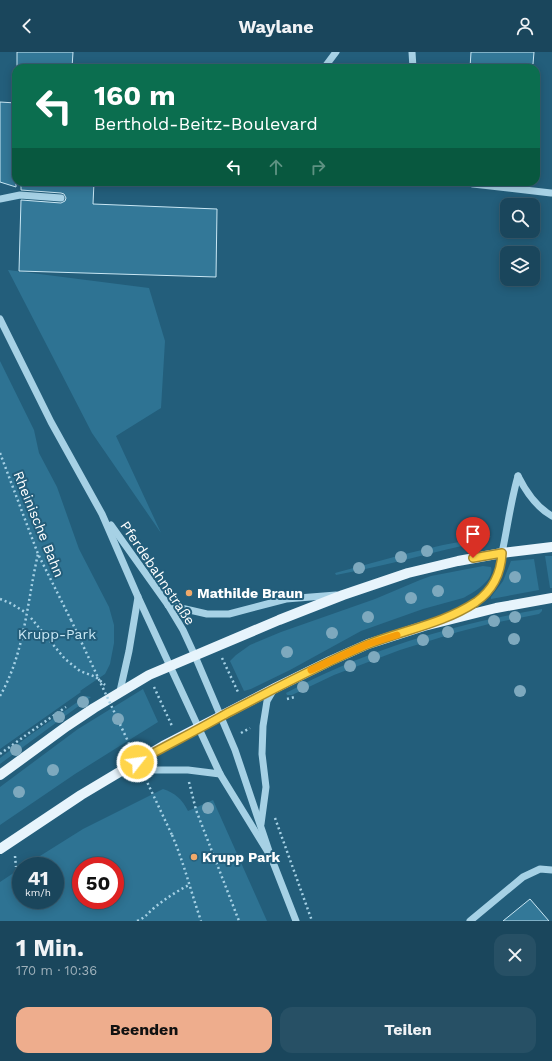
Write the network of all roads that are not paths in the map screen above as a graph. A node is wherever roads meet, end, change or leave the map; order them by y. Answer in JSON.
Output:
{"nodes":[{"id":1,"x":336,"y":52,"type":"edge"},
{"id":2,"x":412,"y":52,"type":"edge"},
{"id":3,"x":327,"y":64,"type":"edge"},
{"id":4,"x":413,"y":64,"type":"edge"},
{"id":5,"x":490,"y":186,"type":"edge"},
{"id":6,"x":551,"y":193,"type":"dead end"},
{"id":7,"x":61,"y":198,"type":"dead end"},
{"id":8,"x":0,"y":199,"type":"edge"},
{"id":9,"x":0,"y":319,"type":"edge"},
{"id":10,"x":102,"y":514,"type":"junction"},
{"id":11,"x":552,"y":516,"type":"edge"},
{"id":12,"x":552,"y":547,"type":"edge"},
{"id":13,"x":502,"y":553,"type":"junction"},
{"id":14,"x":343,"y":595,"type":"junction"},
{"id":15,"x":138,"y":597,"type":"junction"},
{"id":16,"x":552,"y":598,"type":"edge"},
{"id":17,"x":168,"y":605,"type":"junction"},
{"id":18,"x":424,"y":626,"type":"junction"},
{"id":19,"x":194,"y":656,"type":"junction"},
{"id":20,"x":170,"y":666,"type":"junction"},
{"id":21,"x":275,"y":688,"type":"junction"},
{"id":22,"x":120,"y":692,"type":"junction"},
{"id":23,"x":221,"y":717,"type":"junction"},
{"id":24,"x":198,"y":729,"type":"junction"},
{"id":25,"x":124,"y":770,"type":"junction"},
{"id":26,"x":220,"y":774,"type":"junction"},
{"id":27,"x":0,"y":775,"type":"edge"},
{"id":28,"x":261,"y":826,"type":"junction"},
{"id":29,"x":0,"y":849,"type":"edge"},
{"id":30,"x":271,"y":857,"type":"junction"},
{"id":31,"x":552,"y":870,"type":"edge"},
{"id":32,"x":296,"y":921,"type":"edge"},
{"id":33,"x":470,"y":921,"type":"edge"}],
"edges":[{"from":1,"to":3,"type":"street"},
{"from":2,"to":4,"type":"street"},
{"from":5,"to":6,"type":"street"},
{"from":7,"to":8,"type":"street"},
{"from":9,"to":10,"type":"street","name":"Pferdebahnstraße"},
{"from":10,"to":15,"type":"street","name":"Pferdebahnstraße"},
{"from":10,"to":17,"type":"street","name":"Pferdebahnstraße"},
{"from":11,"to":13,"type":"street"},
{"from":12,"to":13,"type":"main road"},
{"from":13,"to":14,"type":"main road"},
{"from":13,"to":18,"type":"street"},
{"from":14,"to":17,"type":"street"},
{"from":14,"to":19,"type":"main road"},
{"from":15,"to":20,"type":"street","name":"Pferdebahnstraße"},
{"from":15,"to":22,"type":"street"},
{"from":16,"to":18,"type":"main road"},
{"from":17,"to":19,"type":"street","name":"Pferdebahnstraße"},
{"from":18,"to":21,"type":"main road"},
{"from":19,"to":20,"type":"main road"},
{"from":19,"to":23,"type":"street","name":"Pferdebahnstraße"},
{"from":20,"to":22,"type":"main road"},
{"from":20,"to":24,"type":"street","name":"Pferdebahnstraße"},
{"from":21,"to":23,"type":"main road"},
{"from":21,"to":28,"type":"street","name":"Pferdebahnstraße"},
{"from":22,"to":27,"type":"main road"},
{"from":23,"to":24,"type":"main road"},
{"from":23,"to":28,"type":"street","name":"Pferdebahnstraße"},
{"from":24,"to":25,"type":"main road"},
{"from":24,"to":26,"type":"street","name":"Pferdebahnstraße"},
{"from":25,"to":26,"type":"street"},
{"from":25,"to":29,"type":"main road"},
{"from":26,"to":30,"type":"street","name":"Pferdebahnstraße"},
{"from":28,"to":30,"type":"street","name":"Pferdebahnstraße"},
{"from":30,"to":32,"type":"street","name":"Pferdebahnstraße"},
{"from":31,"to":33,"type":"street"}]}
